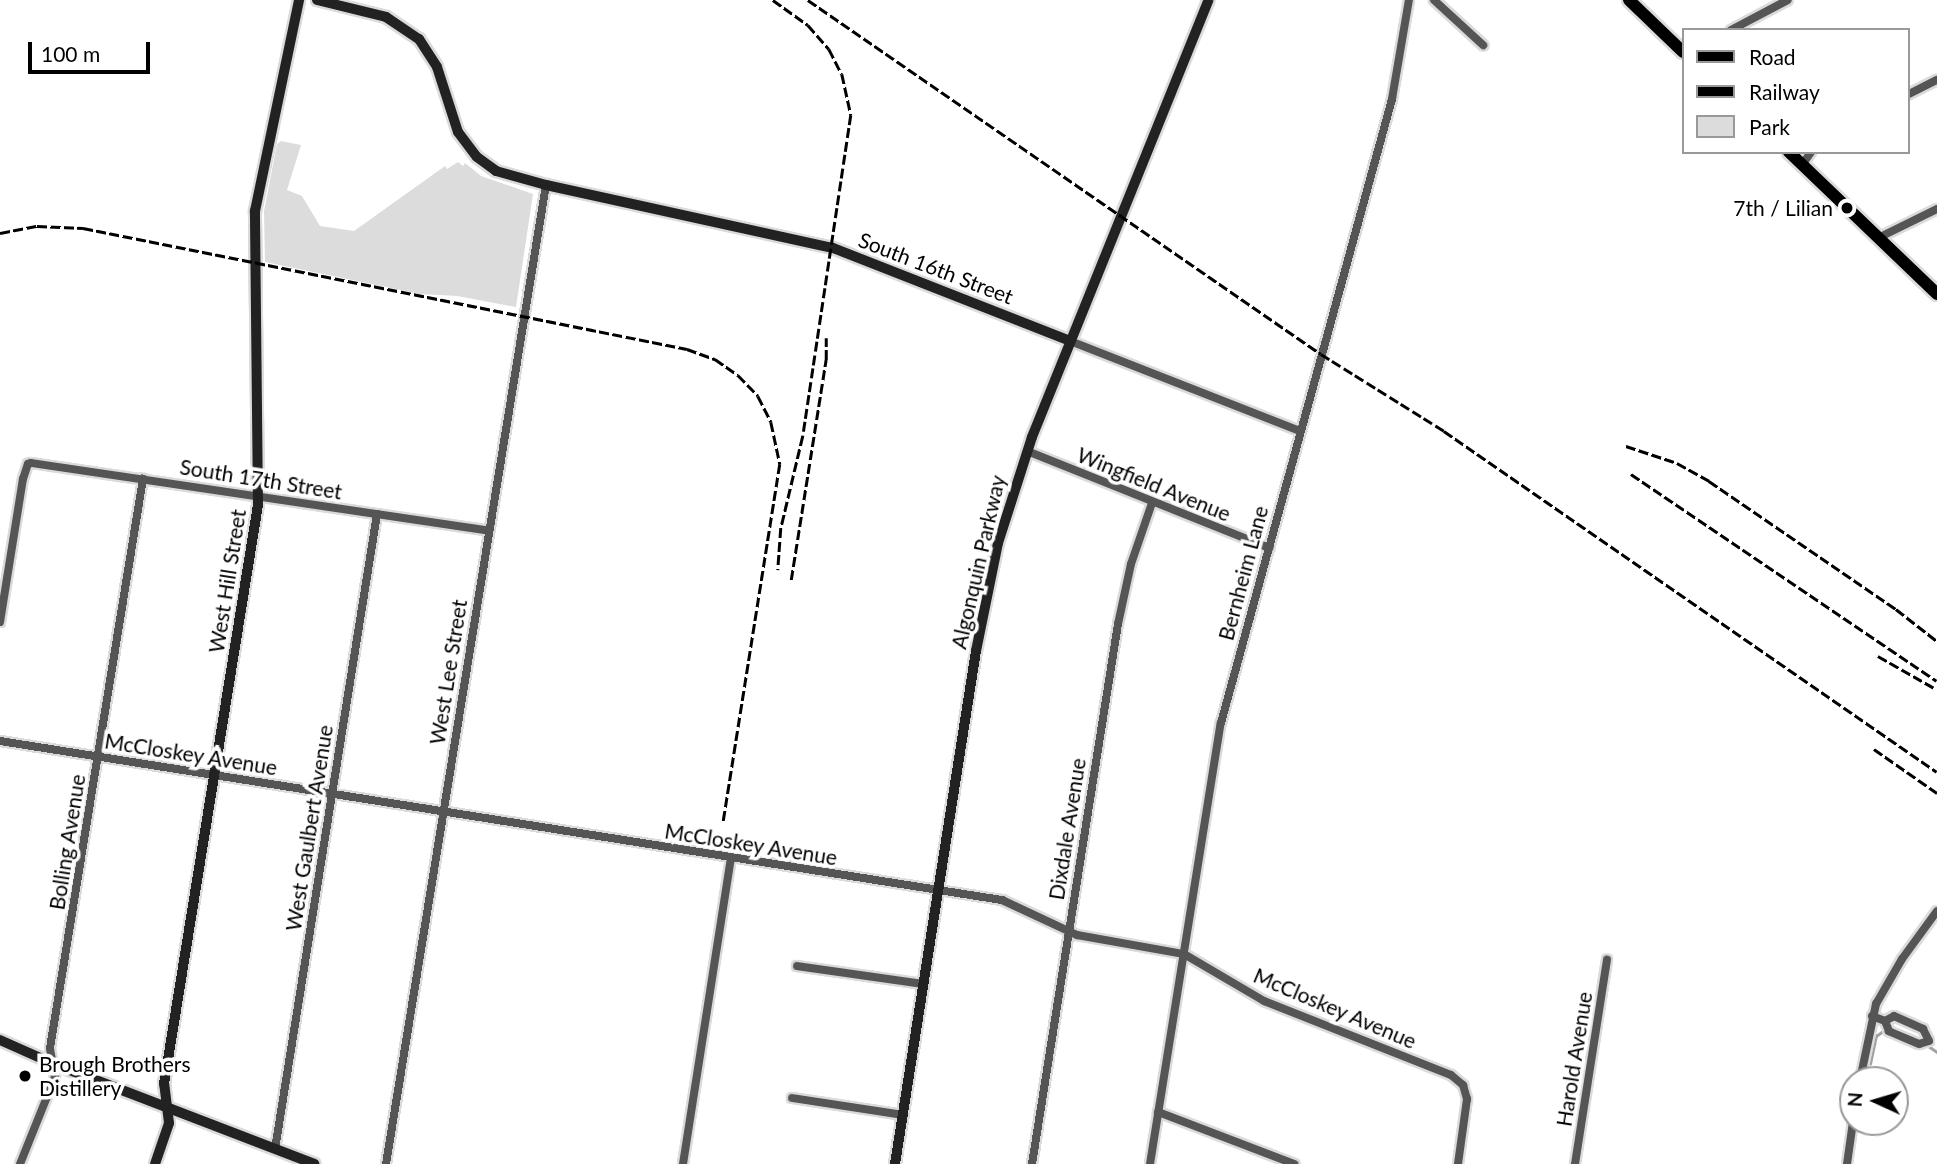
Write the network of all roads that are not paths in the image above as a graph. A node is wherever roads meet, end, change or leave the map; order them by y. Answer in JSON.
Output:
{"nodes":[{"id":1,"x":299,"y":0,"type":"edge"},
{"id":2,"x":317,"y":0,"type":"edge"},
{"id":3,"x":1209,"y":0,"type":"edge"},
{"id":4,"x":1409,"y":0,"type":"edge"},
{"id":5,"x":1433,"y":0,"type":"edge"},
{"id":6,"x":1629,"y":0,"type":"edge"},
{"id":7,"x":1788,"y":0,"type":"edge"},
{"id":8,"x":1735,"y":28,"type":"edge"},
{"id":9,"x":1483,"y":45,"type":"dead end"},
{"id":10,"x":1682,"y":51,"type":"edge"},
{"id":11,"x":1937,"y":80,"type":"edge"},
{"id":12,"x":1909,"y":94,"type":"edge"},
{"id":13,"x":1791,"y":154,"type":"edge"},
{"id":14,"x":1810,"y":154,"type":"edge"},
{"id":15,"x":1802,"y":165,"type":"junction"},
{"id":16,"x":545,"y":185,"type":"junction"},
{"id":17,"x":1937,"y":209,"type":"edge"},
{"id":18,"x":1878,"y":238,"type":"junction"},
{"id":19,"x":1937,"y":294,"type":"edge"},
{"id":20,"x":1070,"y":341,"type":"junction"},
{"id":21,"x":1300,"y":431,"type":"junction"},
{"id":22,"x":1027,"y":451,"type":"junction"},
{"id":23,"x":143,"y":479,"type":"junction"},
{"id":24,"x":259,"y":495,"type":"junction"},
{"id":25,"x":1152,"y":503,"type":"junction"},
{"id":26,"x":377,"y":514,"type":"junction"},
{"id":27,"x":489,"y":531,"type":"junction"},
{"id":28,"x":1269,"y":548,"type":"junction"},
{"id":29,"x":0,"y":622,"type":"edge"},
{"id":30,"x":0,"y":741,"type":"edge"},
{"id":31,"x":98,"y":757,"type":"junction"},
{"id":32,"x":215,"y":776,"type":"junction"},
{"id":33,"x":332,"y":795,"type":"junction"},
{"id":34,"x":443,"y":813,"type":"junction"},
{"id":35,"x":731,"y":858,"type":"junction"},
{"id":36,"x":938,"y":891,"type":"junction"},
{"id":37,"x":1937,"y":911,"type":"edge"},
{"id":38,"x":1069,"y":932,"type":"junction"},
{"id":39,"x":1184,"y":954,"type":"junction"},
{"id":40,"x":1607,"y":959,"type":"dead end"},
{"id":41,"x":797,"y":966,"type":"dead end"},
{"id":42,"x":923,"y":984,"type":"junction"},
{"id":43,"x":1872,"y":1016,"type":"junction"},
{"id":44,"x":1885,"y":1021,"type":"junction"},
{"id":45,"x":0,"y":1040,"type":"edge"},
{"id":46,"x":1933,"y":1042,"type":"edge"},
{"id":47,"x":54,"y":1064,"type":"junction"},
{"id":48,"x":1863,"y":1066,"type":"edge"},
{"id":49,"x":792,"y":1098,"type":"dead end"},
{"id":50,"x":168,"y":1108,"type":"junction"},
{"id":51,"x":1158,"y":1112,"type":"junction"},
{"id":52,"x":903,"y":1115,"type":"junction"},
{"id":53,"x":1851,"y":1136,"type":"edge"},
{"id":54,"x":275,"y":1149,"type":"junction"},
{"id":55,"x":293,"y":1160,"type":"edge"},
{"id":56,"x":20,"y":1164,"type":"edge"},
{"id":57,"x":155,"y":1164,"type":"edge"},
{"id":58,"x":314,"y":1164,"type":"edge"},
{"id":59,"x":386,"y":1164,"type":"edge"},
{"id":60,"x":683,"y":1164,"type":"edge"},
{"id":61,"x":895,"y":1164,"type":"edge"},
{"id":62,"x":1032,"y":1164,"type":"edge"},
{"id":63,"x":1150,"y":1164,"type":"edge"},
{"id":64,"x":1294,"y":1164,"type":"edge"},
{"id":65,"x":1458,"y":1164,"type":"edge"},
{"id":66,"x":1575,"y":1164,"type":"edge"},
{"id":67,"x":1847,"y":1164,"type":"edge"}],
"edges":[{"from":1,"to":24,"type":"street","name":"West Hill Street"},
{"from":2,"to":16,"type":"street","name":"South 16th Street"},
{"from":3,"to":20,"type":"street","name":"Algonquin Parkway"},
{"from":4,"to":21,"type":"street","name":"Bernheim Lane"},
{"from":5,"to":9,"type":"street"},
{"from":6,"to":10,"type":"main road"},
{"from":7,"to":8,"type":"street"},
{"from":11,"to":12,"type":"street"},
{"from":13,"to":15,"type":"main road"},
{"from":14,"to":15,"type":"street"},
{"from":15,"to":18,"type":"main road"},
{"from":16,"to":20,"type":"street","name":"South 16th Street"},
{"from":16,"to":27,"type":"street","name":"West Lee Street"},
{"from":17,"to":18,"type":"street"},
{"from":18,"to":19,"type":"main road"},
{"from":20,"to":21,"type":"street","name":"South 16th Street"},
{"from":20,"to":22,"type":"street","name":"Algonquin Parkway"},
{"from":21,"to":28,"type":"street","name":"Bernheim Lane"},
{"from":22,"to":25,"type":"street","name":"Wingfield Avenue"},
{"from":22,"to":36,"type":"street","name":"Algonquin Parkway"},
{"from":23,"to":24,"type":"street","name":"South 17th Street"},
{"from":23,"to":29,"type":"street","name":"South 17th Street"},
{"from":23,"to":31,"type":"street","name":"Bolling Avenue"},
{"from":24,"to":26,"type":"street","name":"South 17th Street"},
{"from":24,"to":32,"type":"street","name":"West Hill Street"},
{"from":25,"to":28,"type":"street","name":"Wingfield Avenue"},
{"from":25,"to":38,"type":"street","name":"Dixdale Avenue"},
{"from":26,"to":27,"type":"street","name":"South 17th Street"},
{"from":26,"to":33,"type":"street","name":"West Gaulbert Avenue"},
{"from":27,"to":34,"type":"street","name":"West Lee Street"},
{"from":28,"to":39,"type":"street","name":"Bernheim Lane"},
{"from":30,"to":31,"type":"street","name":"McCloskey Avenue"},
{"from":31,"to":32,"type":"street","name":"McCloskey Avenue"},
{"from":31,"to":47,"type":"street","name":"Bolling Avenue"},
{"from":32,"to":33,"type":"street","name":"McCloskey Avenue"},
{"from":32,"to":50,"type":"street","name":"West Hill Street"},
{"from":33,"to":34,"type":"street","name":"McCloskey Avenue"},
{"from":33,"to":54,"type":"street","name":"West Gaulbert Avenue"},
{"from":34,"to":35,"type":"street","name":"McCloskey Avenue"},
{"from":34,"to":59,"type":"street","name":"West Lee Street"},
{"from":35,"to":36,"type":"street","name":"McCloskey Avenue"},
{"from":35,"to":60,"type":"street"},
{"from":36,"to":38,"type":"street","name":"McCloskey Avenue"},
{"from":36,"to":42,"type":"street","name":"Algonquin Parkway"},
{"from":37,"to":43,"type":"street"},
{"from":38,"to":39,"type":"street","name":"McCloskey Avenue"},
{"from":38,"to":62,"type":"street","name":"Dixdale Avenue"},
{"from":39,"to":51,"type":"street","name":"Bernheim Lane"},
{"from":39,"to":65,"type":"street","name":"McCloskey Avenue"},
{"from":40,"to":66,"type":"street","name":"Harold Avenue"},
{"from":41,"to":42,"type":"street"},
{"from":42,"to":52,"type":"street","name":"Algonquin Parkway"},
{"from":43,"to":44,"type":"street"},
{"from":43,"to":48,"type":"street"},
{"from":44,"to":46,"type":"street"},
{"from":44,"to":46,"type":"street"},
{"from":45,"to":47,"type":"street"},
{"from":47,"to":50,"type":"street"},
{"from":47,"to":56,"type":"street","name":"Bolling Avenue"},
{"from":49,"to":52,"type":"street"},
{"from":50,"to":54,"type":"street"},
{"from":50,"to":57,"type":"street","name":"West Hill Street"},
{"from":51,"to":63,"type":"street","name":"Bernheim Lane"},
{"from":51,"to":64,"type":"street"},
{"from":52,"to":61,"type":"street","name":"Algonquin Parkway"},
{"from":53,"to":67,"type":"street"},
{"from":54,"to":55,"type":"street"},
{"from":55,"to":58,"type":"street"}]}
